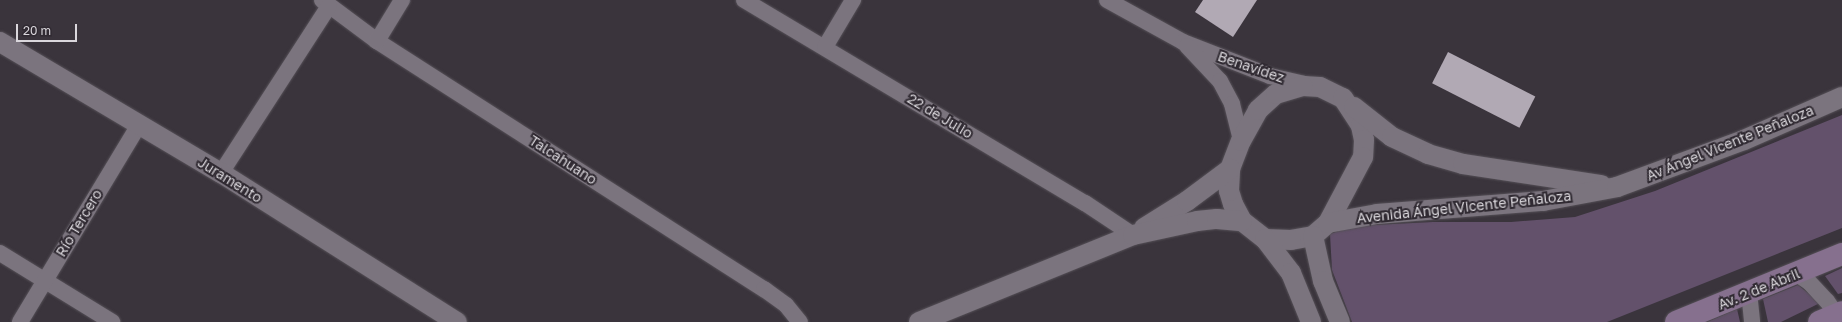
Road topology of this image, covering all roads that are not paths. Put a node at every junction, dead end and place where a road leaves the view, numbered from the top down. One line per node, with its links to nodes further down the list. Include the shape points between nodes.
1 (402, 0): 6 (street)
2 (744, 0): 9 (street, 22 de Julio)
3 (853, 0): 9 (street)
4 (1107, 0): 8 (street, Benavídez)
5 (326, 3): 6 (street, Talcahuano); 16 (street)
6 (377, 41): 31 (street, Talcahuano, via 764,289 786,306)
7 (0, 42): 13 (street, Juramento)
8 (1183, 42): 10 (street, Benavídez, via 1270,76); 14 (street, Benavídez, via 1220,81 1232,104)
9 (825, 46): 20 (street, 22 de Julio)
10 (1320, 87): 12 (street, Avenida Ángel Vicente Peñaloza); 14 (street, Avenida Ángel Vicente Peñaloza, via 1304,86 1276,94 1258,110)
11 (1842, 97): 17 (street, Av Ángel Vicente Peñaloza, via 1744,140)
12 (1342, 98): 17 (street, Avenida Ángel Vicente Peñaloza, via 1392,137 1428,154 1462,164); 19 (street, Avenida Ángel Vicente Peñaloza, via 1361,126 1364,140 1363,157)
13 (139, 125): 16 (street, Juramento); 25 (street, Río Tercero)
14 (1241, 141): 15 (street, Avenida Ángel Vicente Peñaloza)
15 (1230, 169): 18 (street, Avenida Ángel Vicente Peñaloza, via 1229,192); 20 (street, via 1187,201)
16 (221, 173): 30 (street, Juramento)
17 (1617, 187): 19 (street, Avenida Ángel Vicente Peñaloza, via 1543,201 1376,214)
18 (1242, 221): 20 (street, via 1197,221); 21 (street, Avenida Ángel Vicente Peñaloza)
19 (1320, 229): 21 (street, Avenida Ángel Vicente Peñaloza, via 1291,240); 34 (street, via 1323,281)
20 (1133, 235): 32 (street)
21 (1265, 239): 33 (street, via 1291,273)
22 (0, 253): 25 (street)
23 (1842, 254): 24 (main road, Av. 2 de Abril)
24 (1797, 274): 26 (main road, Av. 2 de Abril); 27 (street, via 1813,287)
25 (45, 280): 28 (street, Río Tercero); 29 (street)
26 (1749, 292): 35 (main road, Av. 2 de Abril); 36 (street)
27 (1835, 317)
28 (20, 322)
29 (112, 322)
30 (457, 322)
31 (800, 322)
32 (919, 322)
33 (1311, 322)
34 (1340, 322)
35 (1676, 322)
36 (1752, 322)

